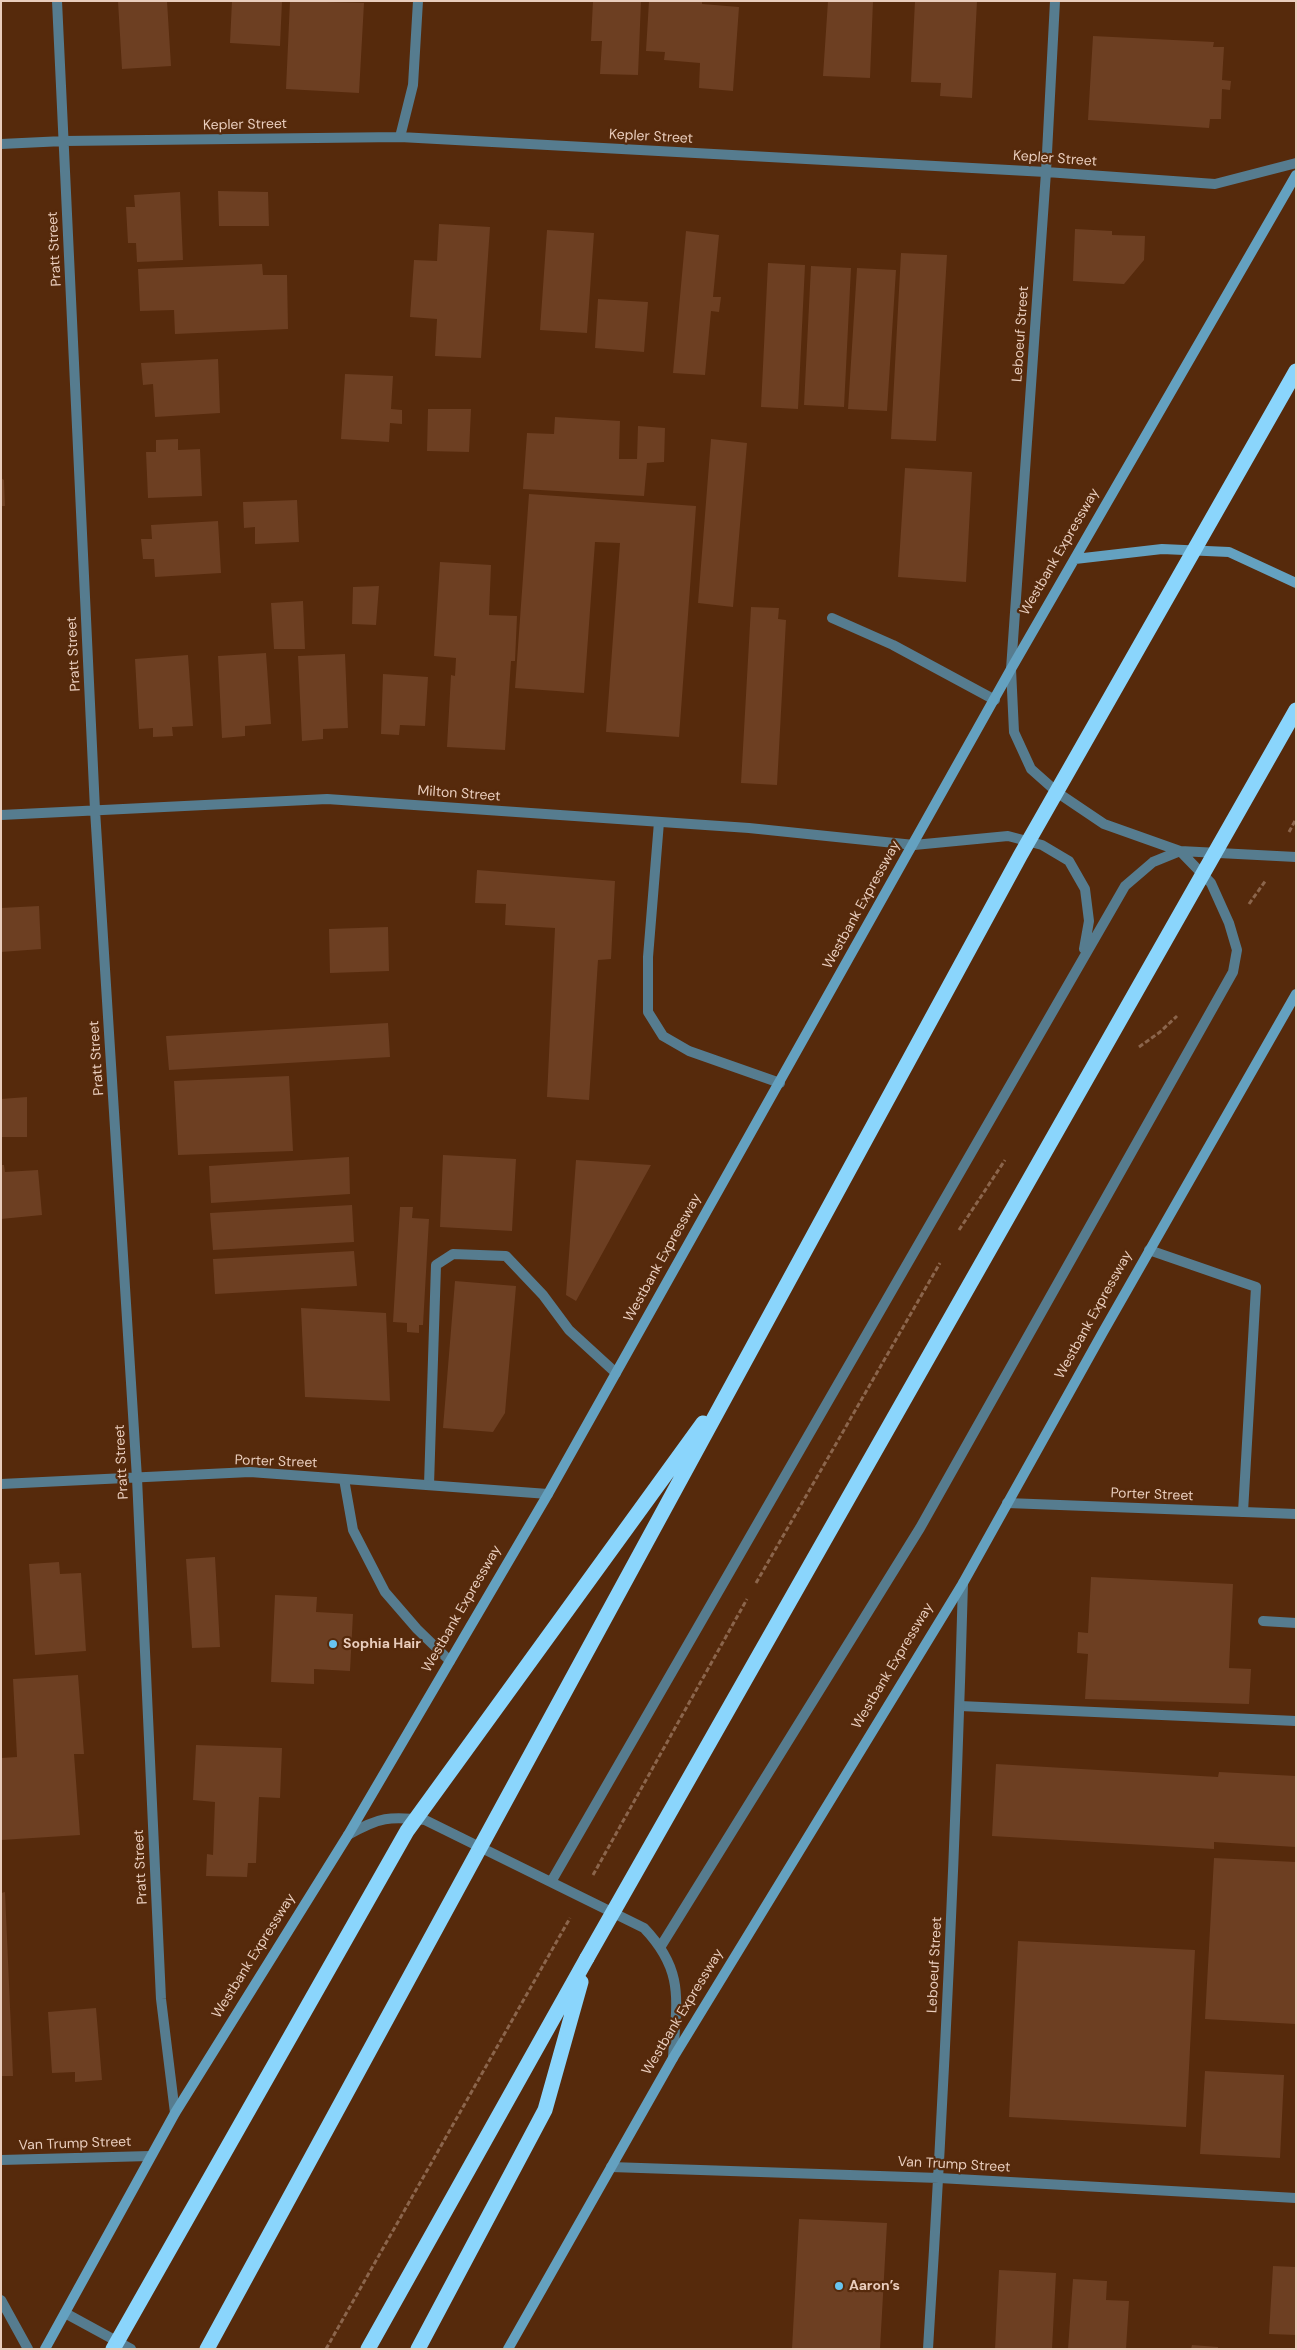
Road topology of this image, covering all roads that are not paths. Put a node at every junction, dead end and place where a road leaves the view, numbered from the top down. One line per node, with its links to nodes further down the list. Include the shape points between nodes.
1 (57, 1): 5 (street, Pratt Street)
2 (418, 1): 4 (street, via 413,85)
3 (1055, 1): 8 (street, Leboeuf Street)
4 (400, 137): 5 (street, Kepler Street); 8 (street, Kepler Street)
5 (64, 141): 6 (street, Kepler Street); 17 (street, Pratt Street)
6 (1, 144)
7 (1296, 163): 8 (street, Kepler Street, via 1215,184)
8 (1046, 172): 14 (street, Leboeuf Street)
9 (1296, 175): 11 (main road, Westbank Expressway)
10 (1296, 371): 27 (highway, bridge, via 1020,856)
11 (1075, 559): 12 (main road, via 1162,549 1229,552); 14 (main road, Westbank Expressway)
12 (1296, 583)
13 (832, 618): 15 (street, via 893,645)
14 (1012, 669): 15 (main road, Westbank Expressway); 21 (street, Leboeuf Street, via 1014,732 1031,769 1104,824)
15 (994, 700): 20 (main road, Westbank Expressway)
16 (1296, 710): 46 (highway, bridge)
17 (95, 810): 18 (street, Milton Street); 19 (street, Milton Street, via 327,799); 29 (street, Pratt Street)
18 (1, 815)
19 (659, 822): 20 (street, Milton Street); 25 (street, via 648,956 648,1012 662,1036 689,1050)
20 (914, 845): 23 (street, Milton Street, via 1008,836 1042,845 1069,861 1085,889 1089,921); 25 (main road, Westbank Expressway)
21 (1180, 851): 22 (street); 23 (street, via 1153,862 1125,886); 45 (street, via 1211,883 1229,924 1237,950 1233,972 920,1528)
22 (1296, 857)
23 (1082, 958): 44 (street)
24 (1296, 994): 26 (main road, Westbank Expressway)
25 (780, 1083): 28 (main road, Westbank Expressway)
26 (1149, 1250): 34 (main road, Westbank Expressway); 35 (street, via 1256,1287)
27 (740, 1371): 58 (highway, bridge, via 407,1832); 60 (highway, bridge)
28 (616, 1373): 32 (street, via 569,1330 543,1295 506,1256 452,1254 436,1265); 33 (main road, Westbank Expressway)
29 (138, 1478): 30 (street, Porter Street, via 250,1472); 31 (street, Porter Street); 48 (street, Pratt Street, via 161,1999)
30 (344, 1479): 32 (street, Porter Street); 40 (street, via 353,1530 385,1592)
31 (1, 1484)
32 (429, 1485): 33 (street, Porter Street)
33 (548, 1494): 40 (main road, Westbank Expressway)
34 (1008, 1503): 35 (street, Porter Street); 37 (main road, Westbank Expressway)
35 (1243, 1512): 36 (street, Porter Street)
36 (1296, 1514)
37 (964, 1583): 41 (street, Leboeuf Street); 47 (main road, Westbank Expressway)
38 (1263, 1621): 39 (street)
39 (1296, 1622)
40 (450, 1661): 43 (main road, Westbank Expressway)
41 (960, 1706): 42 (street); 52 (street, Leboeuf Street)
42 (1296, 1721)
43 (348, 1835): 44 (street, via 370,1822 394,1816 425,1820); 48 (main road, Westbank Expressway)
44 (551, 1882): 45 (street, via 644,1928)
45 (661, 1946): 47 (street, via 672,1967 677,1994)
46 (588, 1958): 61 (highway); 62 (highway, via 545,2110)
47 (673, 2058): 51 (main road, Westbank Expressway)
48 (175, 2113): 49 (main road, Westbank Expressway)
49 (150, 2156): 50 (street, Van Trump Street); 55 (main road, Westbank Expressway)
50 (1, 2160)
51 (611, 2166): 52 (street, Van Trump Street); 63 (main road, Westbank Expressway)
52 (939, 2178): 53 (street, Van Trump Street); 64 (street, Leboeuf Street)
53 (1296, 2198)
54 (1, 2300): 56 (street)
55 (65, 2313): 57 (main road, Westbank Expressway); 59 (street)
56 (28, 2349)
57 (45, 2349)
58 (113, 2349)
59 (131, 2349)
60 (207, 2349)
61 (368, 2349)
62 (418, 2349)
63 (508, 2349)
64 (928, 2349)

